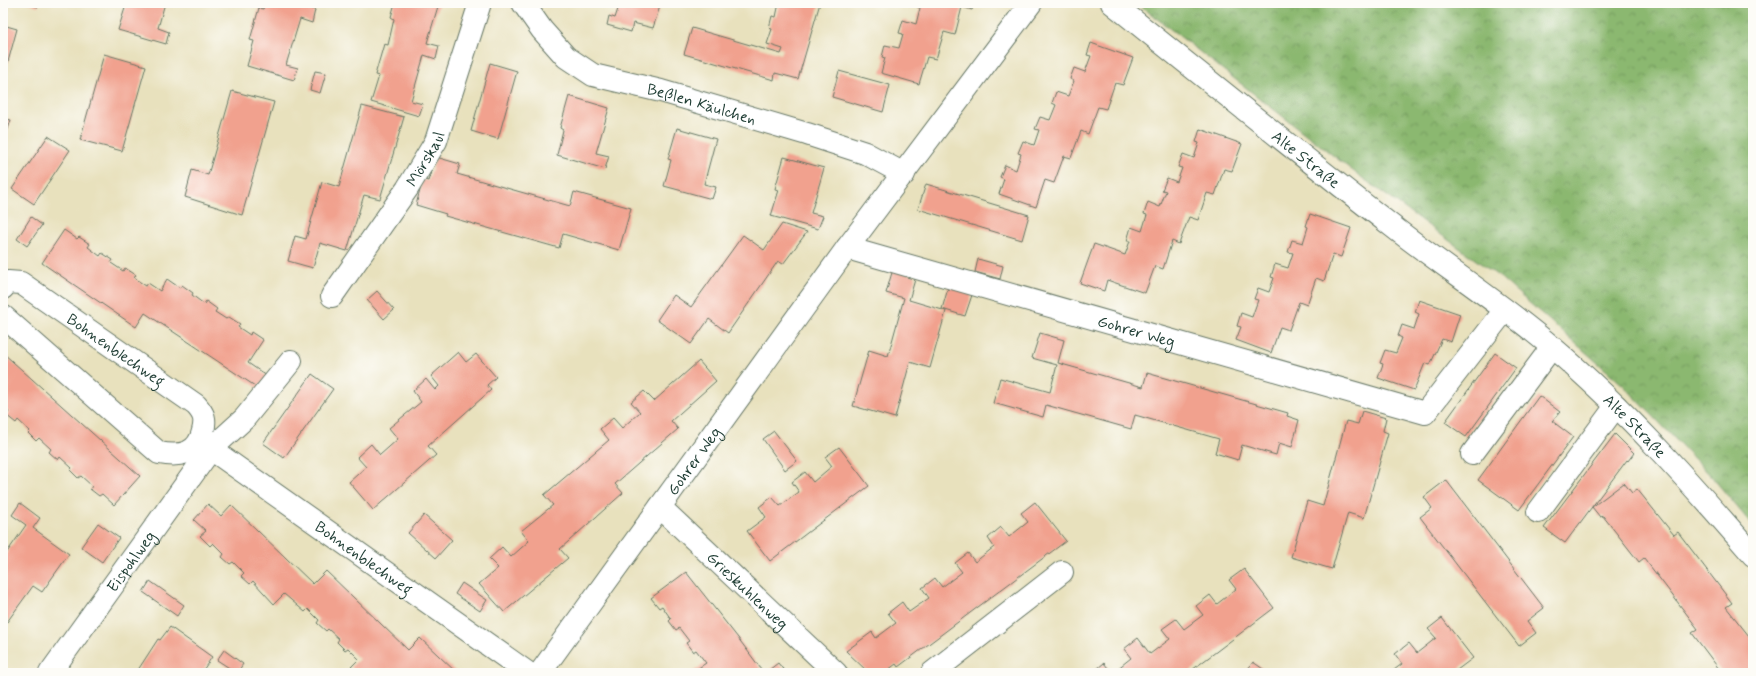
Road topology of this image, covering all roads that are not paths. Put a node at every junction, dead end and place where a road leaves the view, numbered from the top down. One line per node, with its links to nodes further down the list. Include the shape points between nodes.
1 (480, 3): 8 (street, Mörskaul, via 436,141 407,188)
2 (523, 3): 5 (street, Beßlen Käulchen, via 566,57 593,74 807,134 865,153)
3 (1032, 3): 5 (street, Gohrer Weg)
4 (1112, 3): 9 (street, Alte Straße, via 1393,227)
5 (904, 174): 6 (street, Gohrer Weg)
6 (848, 248): 9 (street, Gohrer Weg, via 1425,413); 16 (street, Gohrer Weg)
7 (3, 288): 14 (street, Bohnenblechweg, via 8,282 21,283 196,405 204,413)
8 (332, 296)
9 (1505, 310): 11 (street, Alte Straße)
10 (3, 316): 14 (street, via 159,453 174,456)
11 (1552, 347): 13 (street, Alte Straße); 15 (street)
12 (291, 361): 14 (street, via 244,419)
13 (1616, 406): 17 (street); 18 (street, Alte Straße, via 1692,484)
14 (206, 446): 20 (street, Eispohlweg); 21 (street, Bohnenblechweg)
15 (1472, 454)
16 (660, 507): 22 (street, Gohrer Weg); 23 (street, Grieskuhlenweg)
17 (1538, 512)
18 (1753, 555)
19 (1062, 572): 24 (street)
20 (50, 673)
21 (528, 673)
22 (540, 673)
23 (836, 673)
24 (932, 673)

